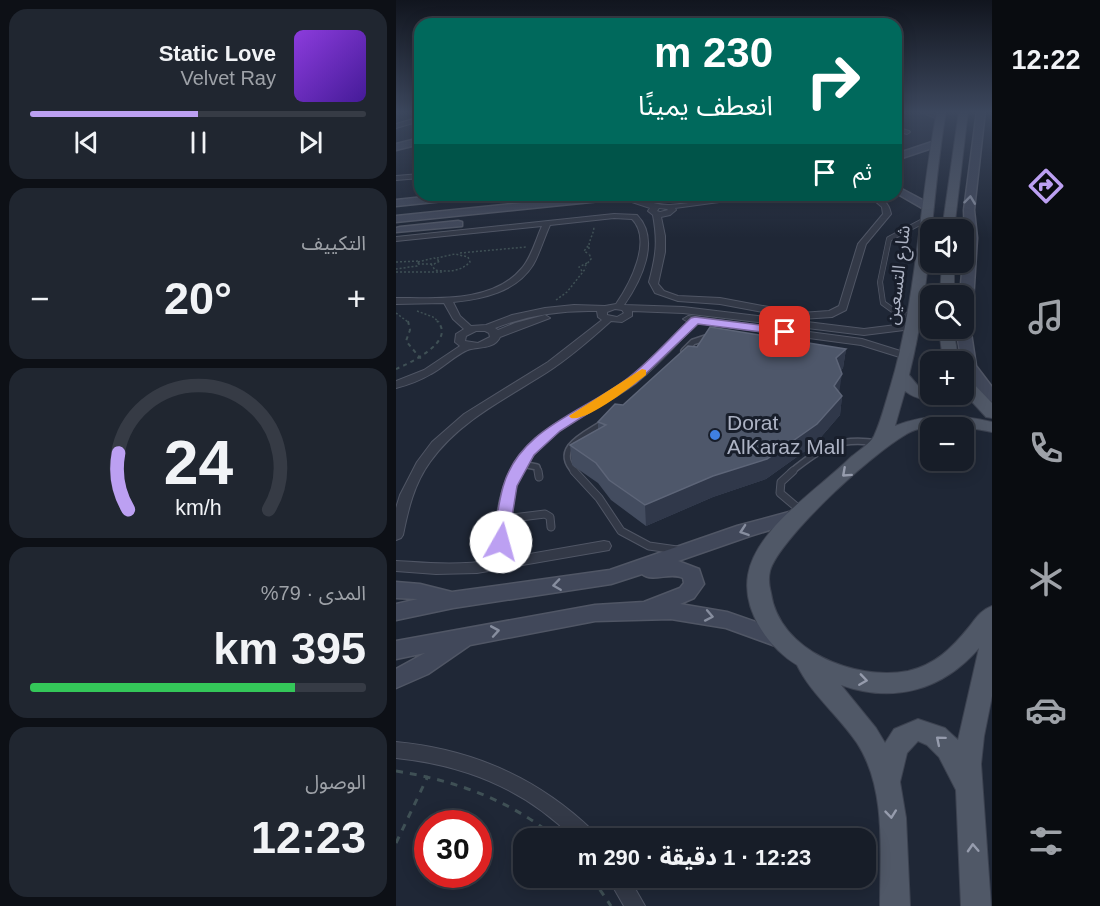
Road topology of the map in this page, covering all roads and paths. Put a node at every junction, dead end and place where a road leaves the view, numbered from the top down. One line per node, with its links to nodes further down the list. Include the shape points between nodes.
1 (934, 153): 17 (main road, شارع التسعين)
2 (958, 153): 19 (main road)
3 (976, 153): 40 (street, one-way to 3, via 969,210)
4 (414, 176): 5 (street)
5 (396, 178)
6 (902, 194): 17 (street)
7 (415, 201): 14 (street)
8 (487, 201): 15 (street)
9 (570, 201): 18 (street)
10 (582, 201): 22 (street, via 522,217)
11 (633, 201): 16 (street)
12 (712, 201): 16 (street, via 669,207 671,212)
13 (881, 201): 44 (street, via 886,214 862,244 845,304 839,312 804,315)
14 (396, 203)
15 (396, 210)
16 (656, 211): 41 (street, via 661,244 654,287 671,297)
17 (926, 213): 52 (main road, شارع التسعين); 52 (lane, via 889,239 879,292 887,306)
18 (396, 219)
19 (949, 219)
20 (547, 223): 23 (street); 24 (street); 47 (street, via 621,215 642,222 642,263)
21 (594, 224): 25 (path)
22 (396, 230)
23 (396, 239)
24 (536, 247): 26 (path); 43 (street, via 525,270 511,281 482,294)
25 (588, 248): 27 (path, via 584,251)
26 (474, 251): 28 (path); 29 (path)
27 (590, 253): 32 (path)
28 (454, 254): 29 (path); 30 (path)
29 (468, 257): 37 (path, via 469,264)
30 (436, 258): 33 (path); 34 (path, via 440,261)
31 (396, 262): 33 (path)
32 (590, 262): 38 (path); 38 (path, via 579,267)
33 (418, 263): 34 (path); 36 (path)
34 (431, 264): 35 (path)
35 (435, 270): 37 (path); 39 (path)
36 (396, 271): 39 (path)
37 (449, 271): 39 (path)
38 (582, 271): 45 (path, via 570,290)
39 (430, 273)
40 (967, 285)
41 (710, 300): 44 (street); 51 (street)
42 (396, 301): 43 (street)
43 (448, 301): 54 (street)
44 (729, 302): 50 (street)
45 (548, 303)
46 (414, 310): 60 (path, via 430,315 442,329 440,341)
47 (624, 310): 49 (street); 51 (street)
48 (396, 313): 60 (path, via 408,320 406,341)
49 (605, 315): 53 (street, via 578,307 537,311); 55 (street, via 542,318); 81 (street, via 558,360 486,403 450,430 412,480)
50 (723, 315): 51 (street); 52 (street, via 864,332)
51 (700, 316): 59 (street, via 862,342); 75 (street, via 632,381 555,428)
52 (913, 321): 59 (main road, شارع التسعين)
53 (487, 328): 54 (street); 55 (street)
54 (469, 329): 58 (street, via 458,340)
55 (495, 335): 58 (street, via 484,345)
56 (720, 336): 61 (lane, via 693,342)
57 (965, 339): 69 (street, via 973,373)
58 (467, 346): 63 (street)
59 (906, 356): 64 (main road, شارع التسعين)
60 (421, 358): 62 (path)
61 (678, 359)
62 (396, 369)
63 (428, 372): 65 (street); 66 (street)
64 (902, 376): 67 (main road, via 914,392); 73 (main road, شارع التسعين)
65 (396, 377)
66 (396, 385)
67 (920, 394)
68 (974, 394): 70 (main road)
69 (992, 396)
70 (992, 413)
71 (612, 417): 76 (lane, via 571,444)
72 (992, 427): 73 (main road, via 936,421 912,425)
73 (880, 442): 78 (main road, one-way to 78); 78 (lane, via 848,439 830,444 785,477 780,493)
74 (580, 448): 76 (lane)
75 (520, 464): 77 (lane, via 537,466); 79 (street, via 510,486)
76 (568, 465): 83 (lane, via 626,534 649,546)
77 (539, 477)
78 (801, 513): 83 (street, one-way to 83); 93 (main road, via 773,544 758,579 759,599)
79 (504, 519): 80 (lane, via 545,514 550,517); 84 (street)
80 (551, 527)
81 (396, 535)
82 (604, 546): 84 (street)
83 (689, 550): 86 (street)
84 (498, 565): 85 (street, via 457,569)
85 (396, 566)
86 (611, 577): 88 (street, one-way to 88); 89 (street, via 674,568 692,574 694,584 687,593)
87 (396, 590): 88 (street)
88 (453, 600): 90 (street)
89 (643, 610): 92 (street, one-way to 89); 93 (street, one-way to 93, via 718,618)
90 (396, 612)
91 (992, 615): 96 (main road, one-way to 91, via 852,679 906,681 951,664)
92 (469, 635): 95 (street); 97 (street)
93 (781, 639): 96 (main road)
94 (992, 641): 102 (main road, via 971,736)
95 (396, 650)
96 (802, 657): 101 (main road, via 868,738)
97 (396, 679)
98 (396, 750): 104 (street, via 456,760 500,776 540,799)
99 (396, 771): 100 (path)
100 (428, 777): 103 (path, via 459,783 489,795); 105 (path)
101 (886, 783): 102 (main road, one-way to 101, via 946,744 938,736 918,730 909,732 896,745); 110 (main road, one-way to 110, via 892,815)
102 (969, 789): 111 (main road, one-way to 102)
103 (543, 828)
104 (574, 828)
105 (396, 843)
106 (599, 888): 108 (path)
107 (624, 888): 109 (street)
108 (611, 906)
109 (635, 906)
110 (895, 906)
111 (976, 906)

